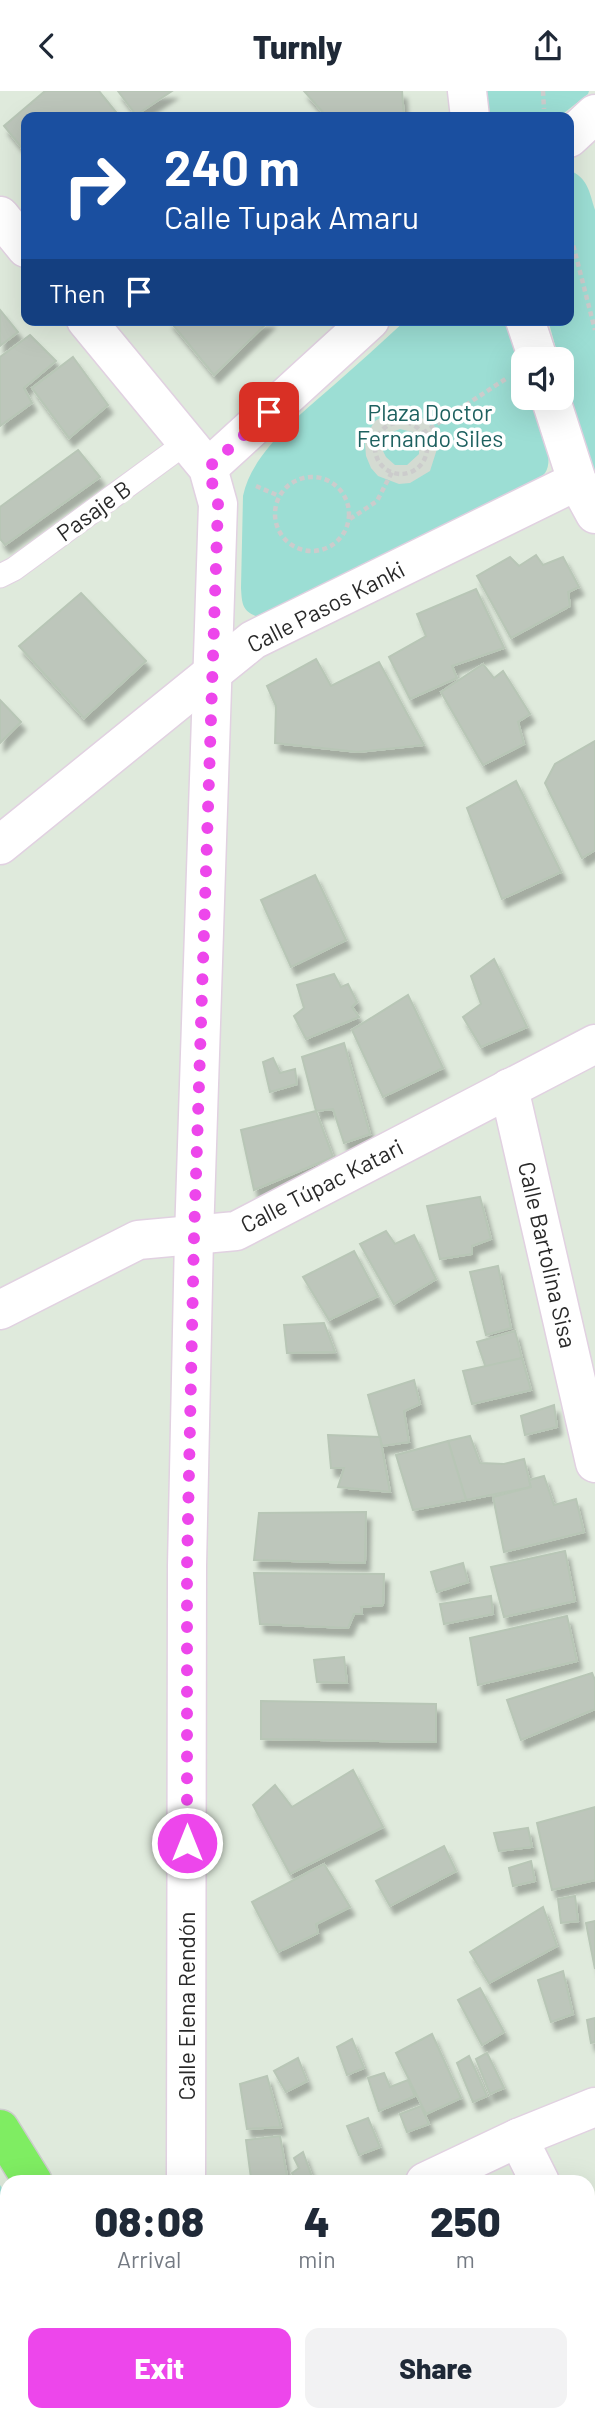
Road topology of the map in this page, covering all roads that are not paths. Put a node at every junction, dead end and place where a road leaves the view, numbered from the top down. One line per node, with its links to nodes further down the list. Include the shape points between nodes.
1 (467, 91): 2 (street)
2 (469, 112)
3 (595, 114): 4 (street)
4 (574, 133)
5 (0, 216): 6 (street)
6 (21, 242)
7 (91, 326): 12 (street, Calle Elena Rendón)
8 (362, 326): 12 (street)
9 (525, 326): 10 (street)
10 (527, 347)
11 (554, 410): 13 (street)
12 (197, 455): 15 (lane, Pasaje B); 16 (street, Calle Elena Rendón, via 218,504)
13 (577, 481): 14 (street); 16 (street, Calle Pasos Kanki, via 253,640)
14 (595, 514)
15 (0, 576)
16 (214, 673): 17 (street, Calle Pasos Kanki); 20 (street, Calle Elena Rendón)
17 (0, 845)
18 (595, 1044): 19 (street, Calle Túpac Katari)
19 (509, 1088): 20 (street, Calle Túpac Katari, via 236,1231); 22 (street, Calle Bartolina Sisa)
20 (194, 1237): 21 (street, Calle Túpac Katari, via 138,1240); 27 (street, Calle Elena Rendón, via 187,1566)
21 (0, 1310)
22 (595, 1463)
23 (595, 2107): 25 (street)
24 (0, 2129): 26 (highway)
25 (517, 2138): 28 (street); 29 (street)
26 (29, 2175)
27 (186, 2175)
28 (440, 2175)
29 (536, 2175)

